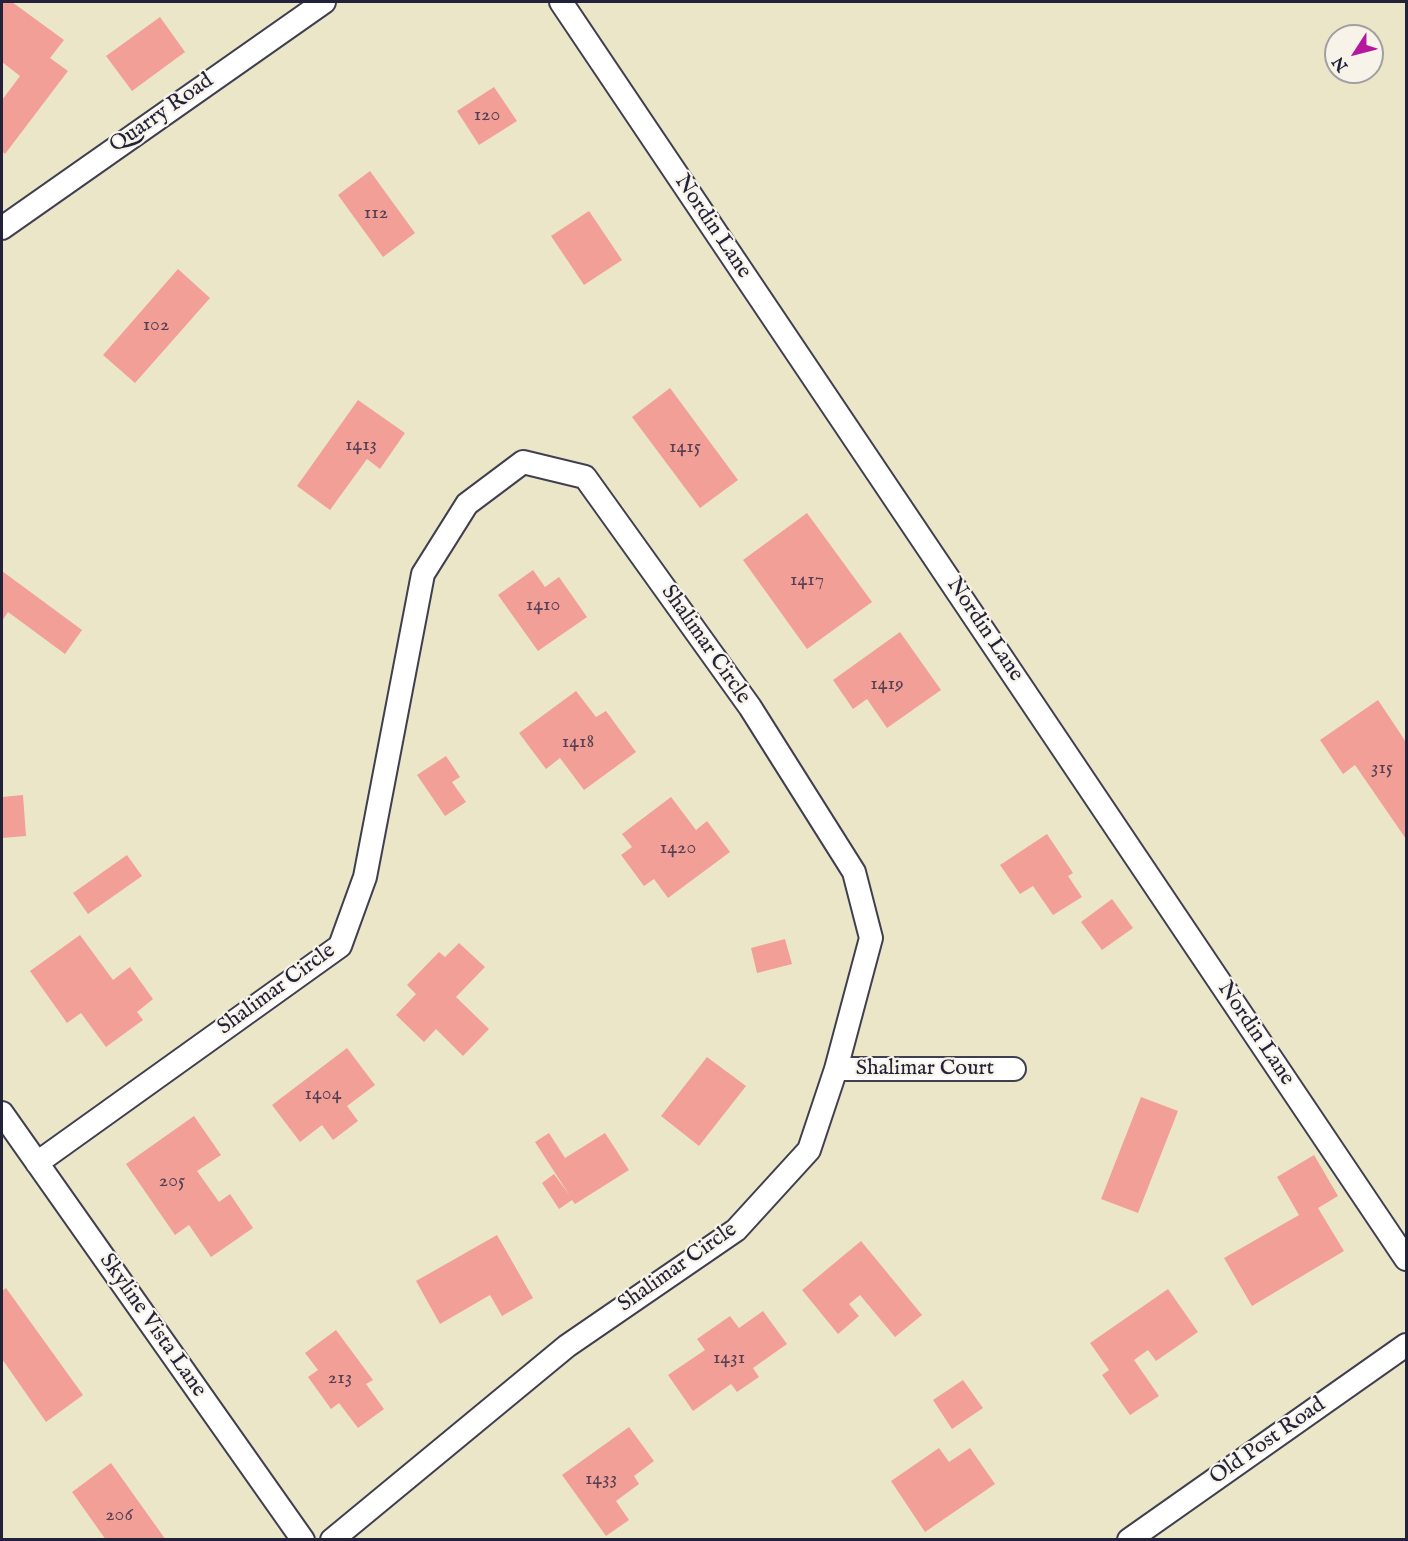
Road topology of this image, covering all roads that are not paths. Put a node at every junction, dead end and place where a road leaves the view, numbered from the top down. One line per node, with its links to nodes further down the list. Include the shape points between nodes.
1 (324, 2): 3 (street, Quarry Road)
2 (561, 2): 8 (street, Nordin Lane)
3 (2, 228)
4 (836, 1069): 5 (street, Shalimar Court); 7 (street, Shalimar Circle, via 871,938 854,872 750,707 585,477 523,462 467,504 423,574 365,877 340,946); 11 (street, Shalimar Circle, via 809,1150 736,1230 567,1346)
5 (1014, 1069)
6 (2, 1113): 7 (street, Skyline Vista Lane)
7 (37, 1163): 10 (street, Skyline Vista Lane)
8 (1407, 1259)
9 (1407, 1345): 12 (street, Old Post Road)
10 (303, 1539)
11 (332, 1539)
12 (1129, 1539)

